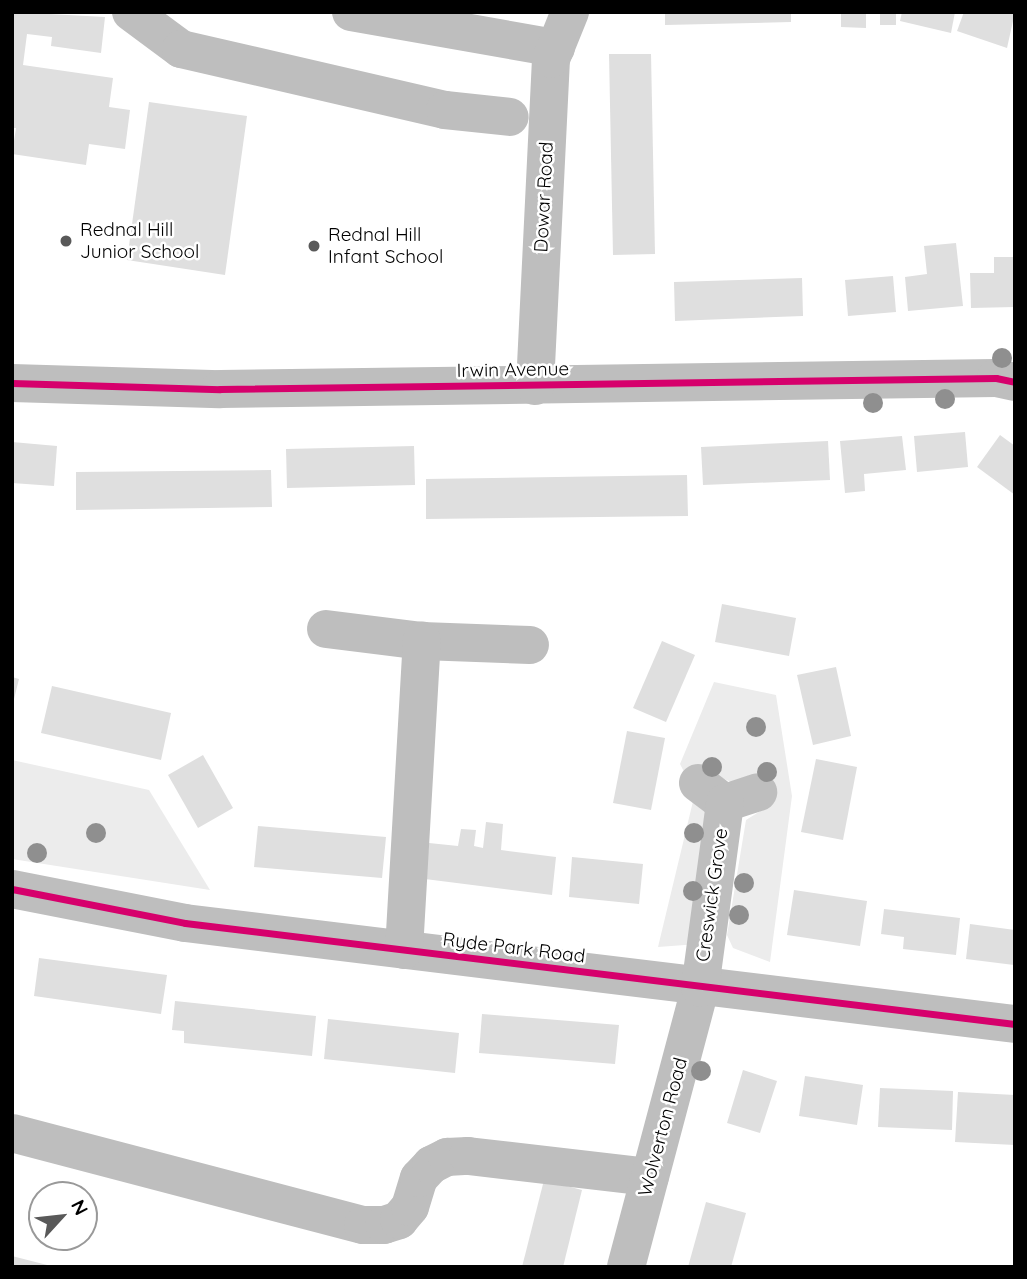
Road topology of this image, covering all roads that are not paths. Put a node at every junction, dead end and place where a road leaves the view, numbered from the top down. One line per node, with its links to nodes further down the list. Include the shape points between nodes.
1 (351, 12): 4 (street)
2 (570, 12): 4 (street, Dowar Road)
3 (150, 18): 5 (street, via 181,49 444,110)
4 (556, 48): 8 (street, Dowar Road, via 551,59)
5 (510, 117)
6 (1015, 382): 8 (street, Irwin Avenue, via 996,378)
7 (12, 383): 8 (street, Irwin Avenue, via 220,389)
8 (535, 386)
9 (326, 629): 10 (street)
10 (422, 641): 11 (street); 14 (street)
11 (530, 645)
12 (727, 792): 15 (street, Creswick Grove)
13 (12, 889): 14 (street, Ryde Park Road, via 185,923)
14 (404, 950): 15 (street, Ryde Park Road)
15 (700, 988): 16 (street, Ryde Park Road); 18 (street, Wolverton Road)
16 (1015, 1024)
17 (12, 1133): 18 (street, via 363,1225 384,1226 399,1220 410,1207 419,1178 447,1157)
18 (650, 1177): 19 (street, Wolverton Road)
19 (625, 1267)

